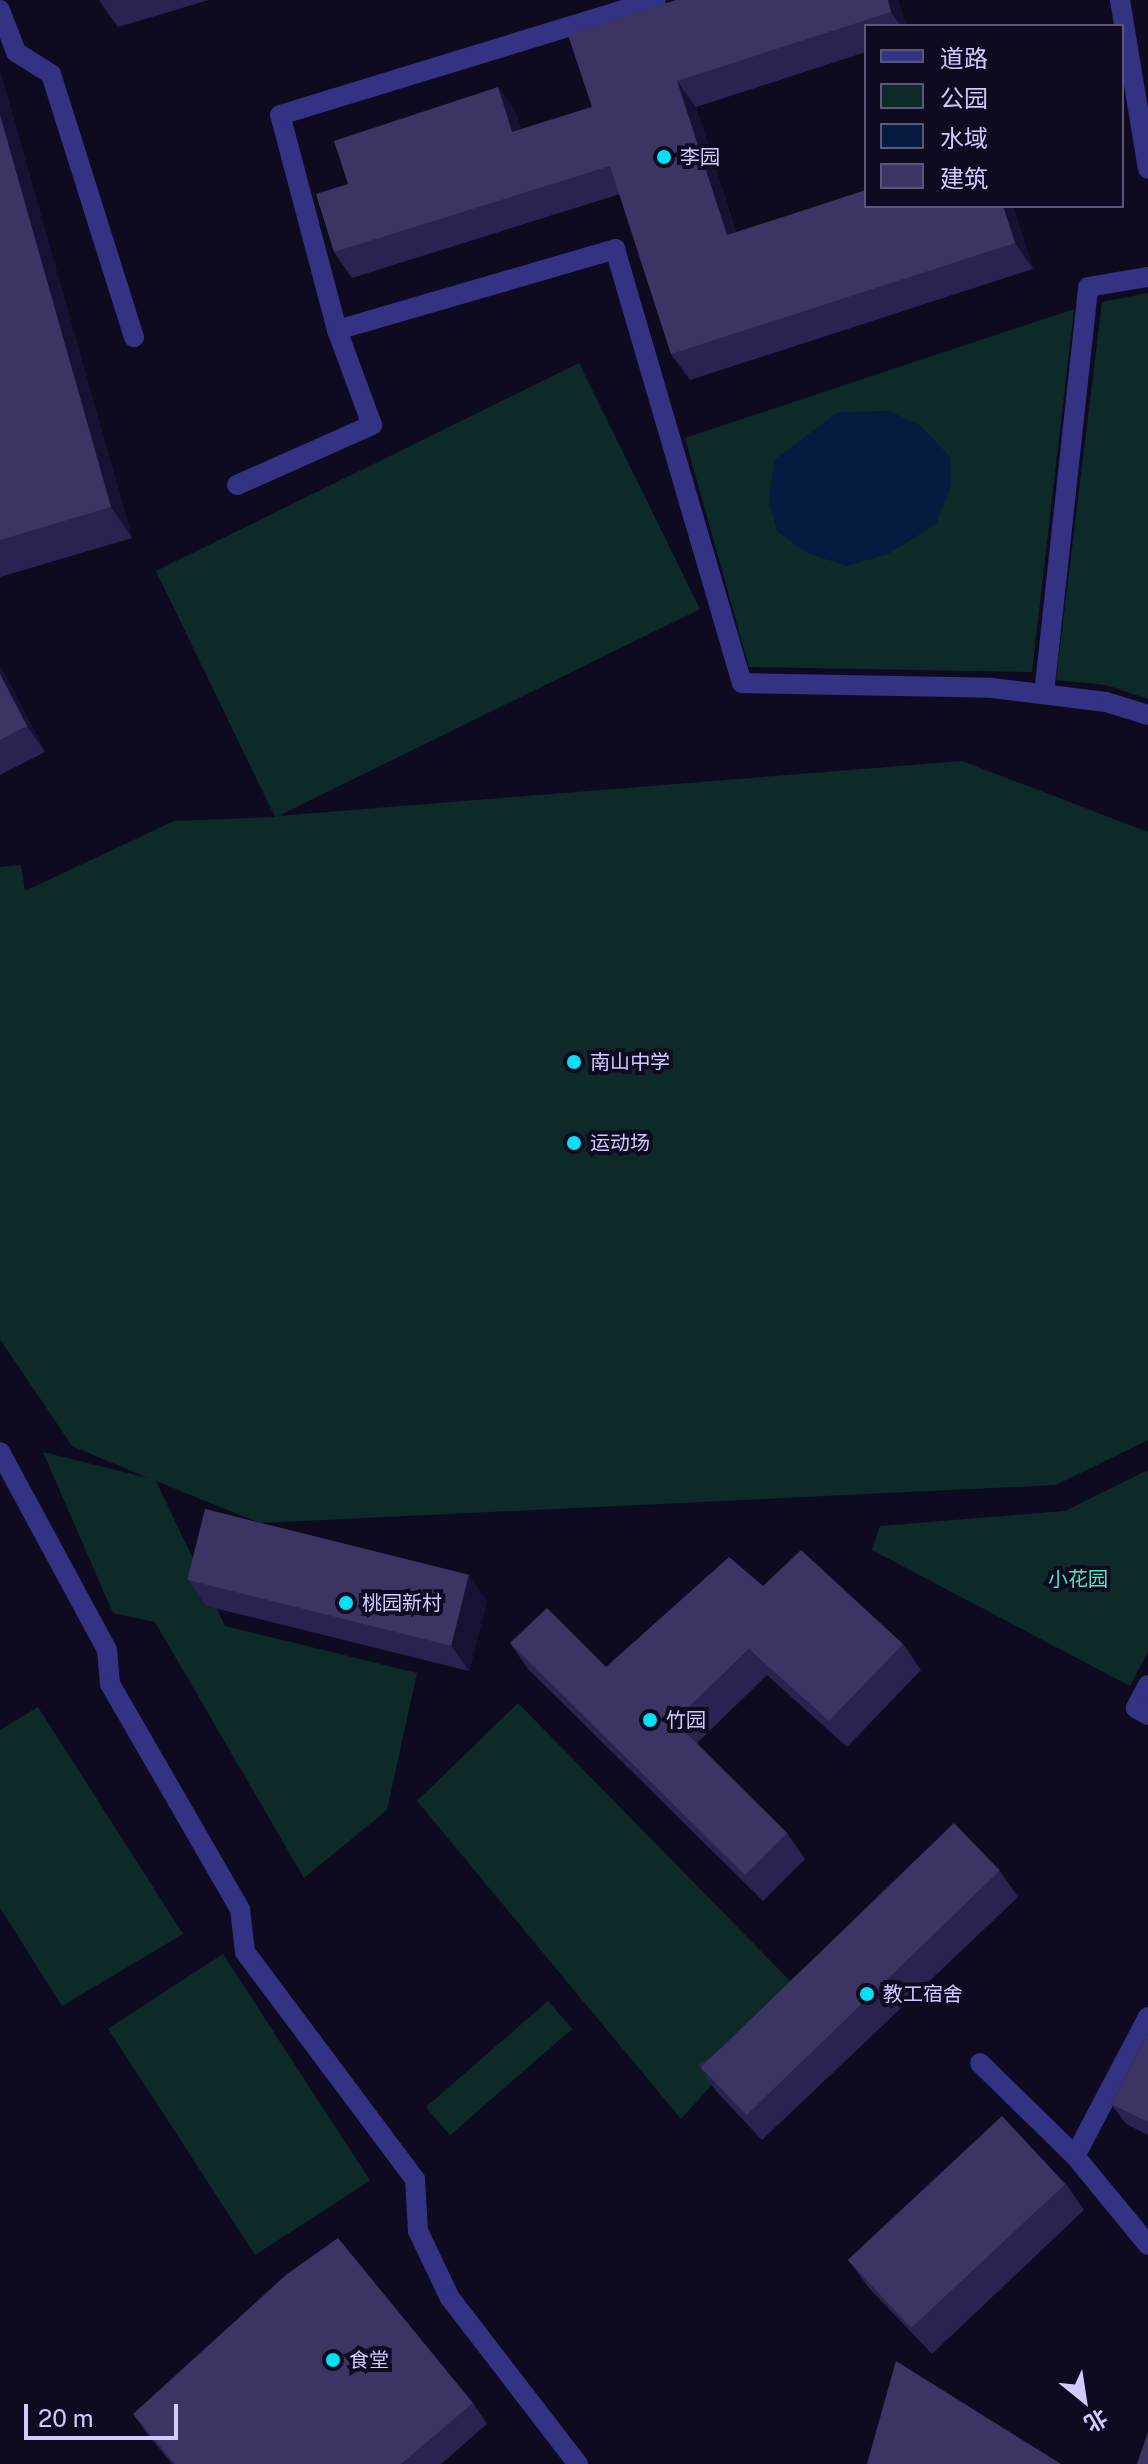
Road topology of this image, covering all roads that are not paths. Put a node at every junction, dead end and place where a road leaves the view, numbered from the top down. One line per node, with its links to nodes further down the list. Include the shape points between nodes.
1 (656, 0): 8 (street, via 280,115)
2 (1120, 0): 5 (street)
3 (0, 10): 9 (street, via 16,52 51,74)
4 (1124, 24): 6 (street)
5 (1124, 24)
6 (1148, 169)
7 (1148, 277): 11 (street, via 1088,287)
8 (337, 330): 10 (street, via 372,425); 11 (street, via 615,249 742,683 901,683)
9 (134, 337)
10 (237, 485)
11 (1044, 694): 12 (street, via 1106,702)
12 (1148, 715)
13 (0, 1452): 20 (street, via 107,1650 110,1684 240,1909 245,1952 415,2179 418,2231 450,2298)
14 (1148, 1685): 15 (street, via 1136,1708)
15 (1148, 1715)
16 (1148, 2017): 18 (street)
17 (980, 2063): 18 (street)
18 (1075, 2156): 19 (street)
19 (1148, 2245)
20 (578, 2464)

